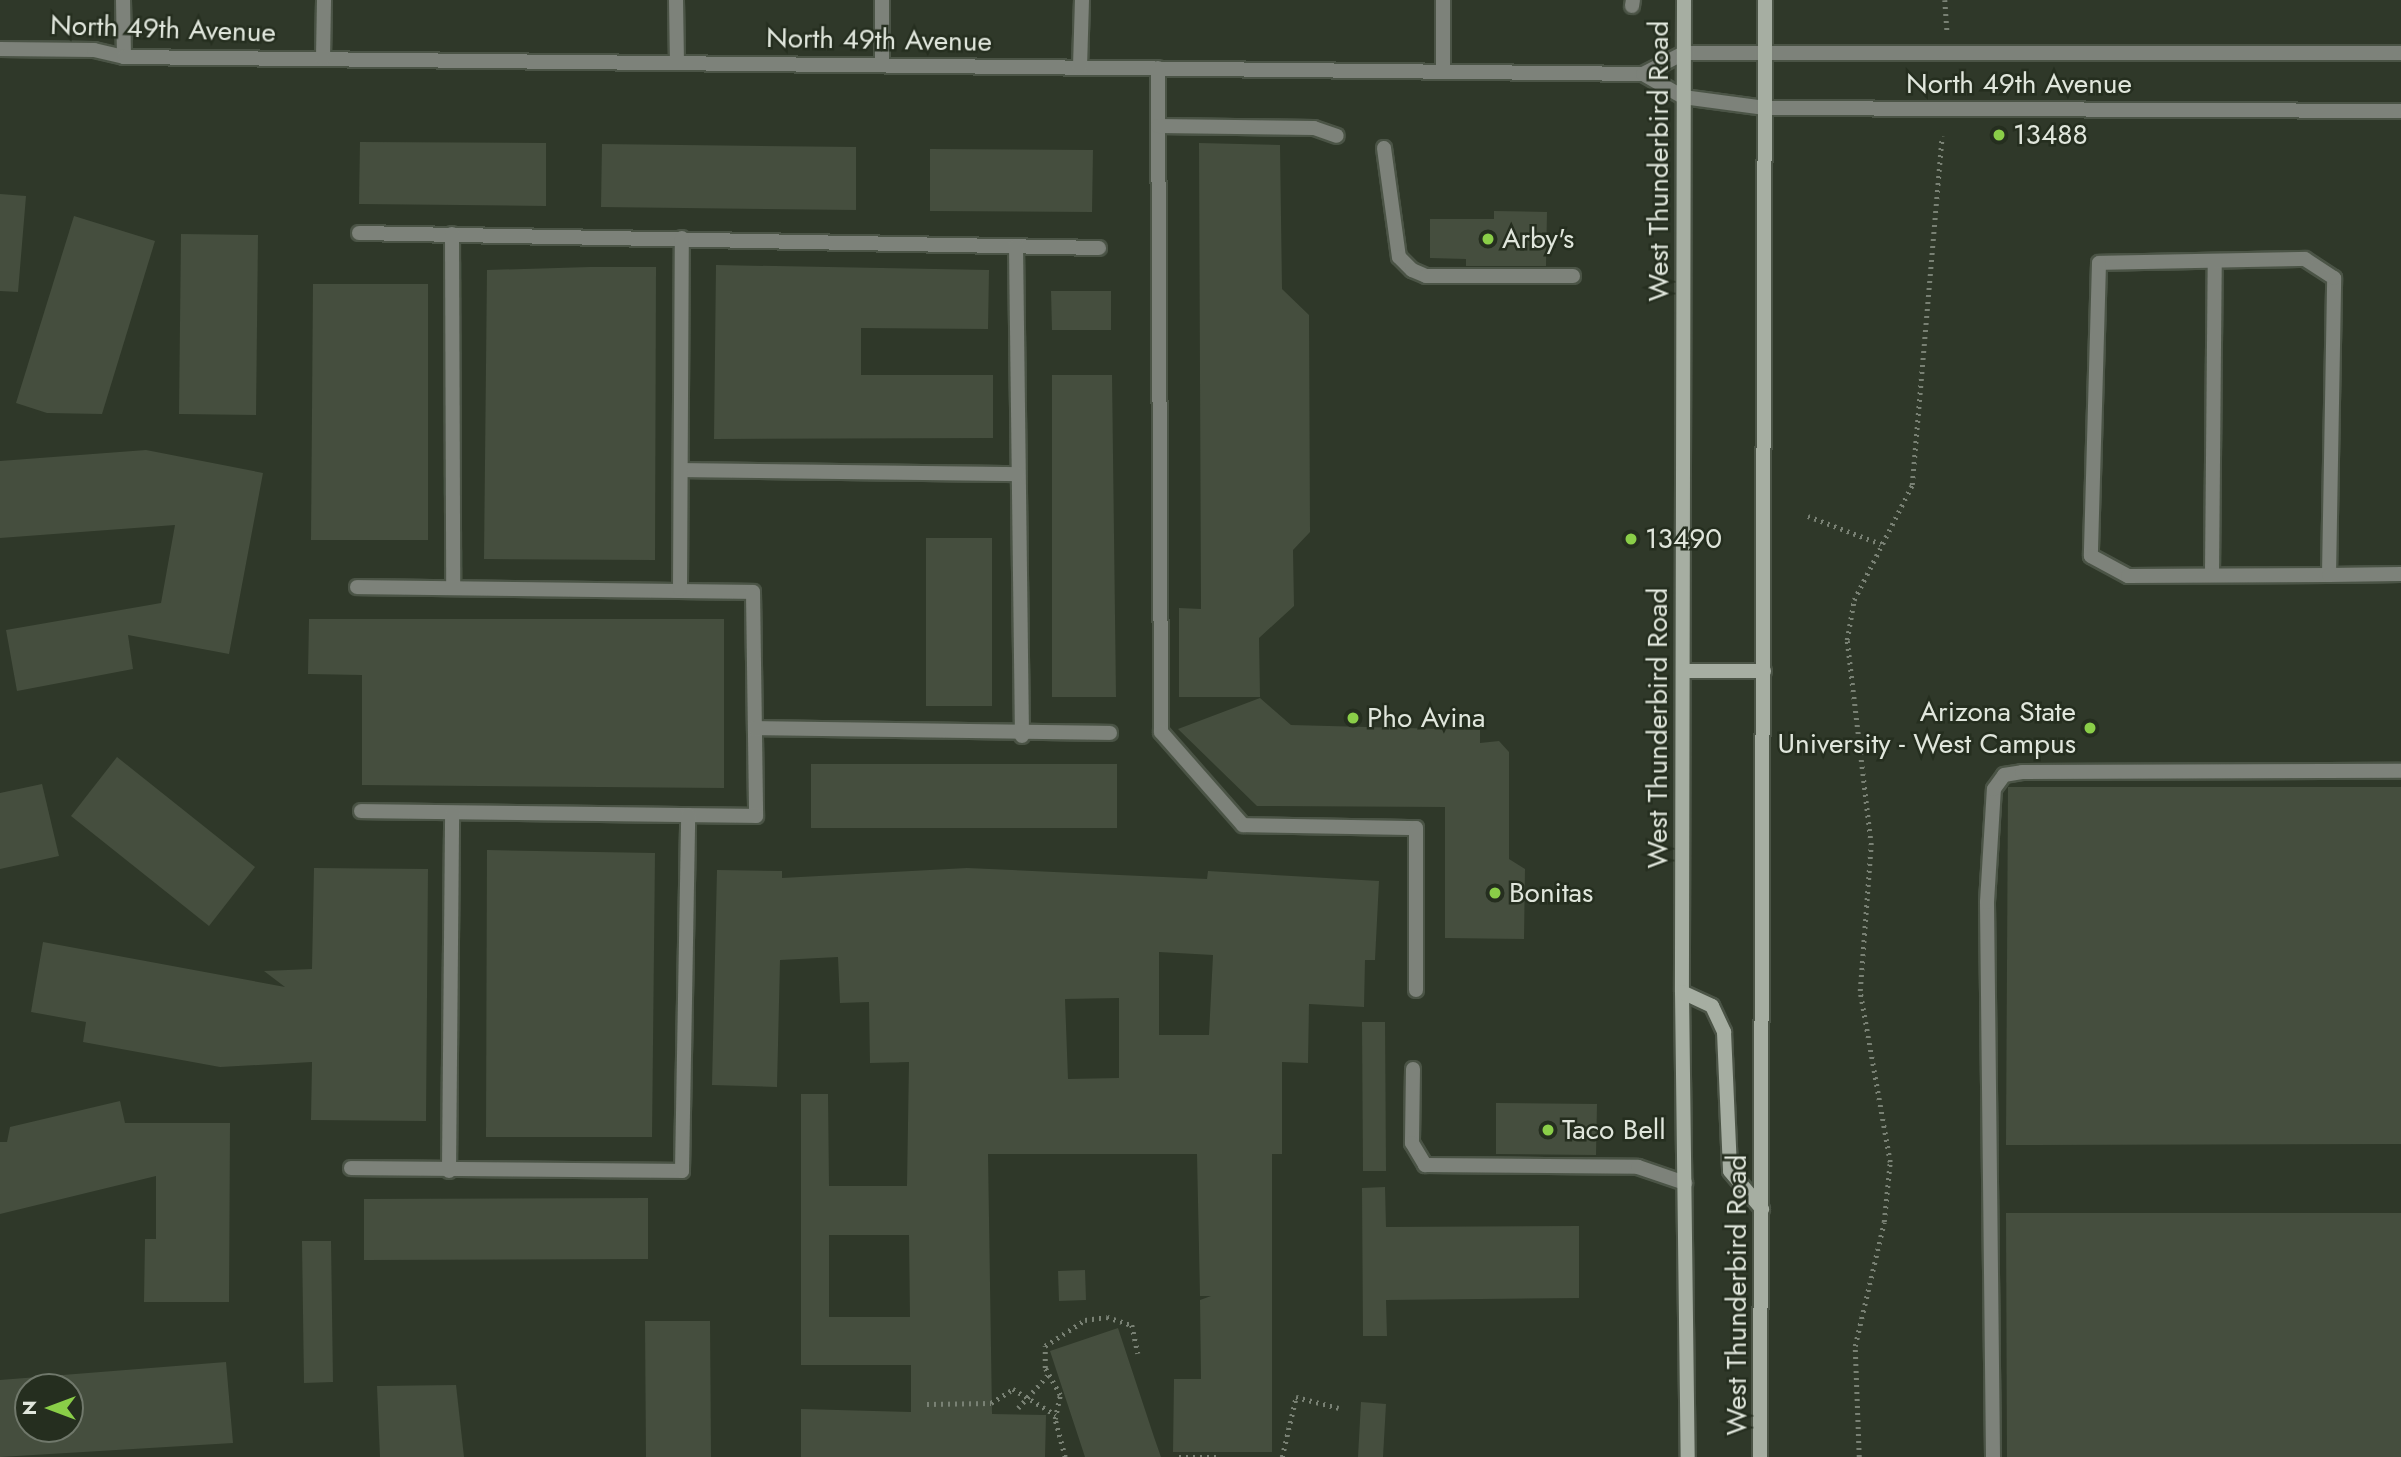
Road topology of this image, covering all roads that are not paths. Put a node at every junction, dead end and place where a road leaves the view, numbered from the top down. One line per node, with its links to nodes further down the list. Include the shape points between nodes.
1 (123, 0): 13 (street)
2 (324, 0): 14 (street)
3 (676, 0): 15 (street)
4 (882, 0): 16 (street)
5 (1082, 0): 17 (street)
6 (1443, 0): 19 (street)
7 (1684, 0): 10 (main road, West Thunderbird Road)
8 (1765, 0): 12 (main road, West Thunderbird Road)
9 (0, 49): 13 (street, North 49th Avenue, via 94,50)
10 (1684, 53): 12 (street, North 49th Avenue); 20 (street, North 49th Avenue); 21 (main road, West Thunderbird Road)
11 (2401, 53): 12 (street, North 49th Avenue)
12 (1765, 54): 22 (main road, West Thunderbird Road)
13 (124, 57): 14 (street, North 49th Avenue)
14 (323, 58): 15 (street, North 49th Avenue)
15 (677, 62): 16 (street, North 49th Avenue)
16 (882, 64): 17 (street, North 49th Avenue)
17 (1080, 67): 18 (street, North 49th Avenue)
18 (1158, 68): 19 (street, North 49th Avenue); 24 (street)
19 (1443, 72): 20 (street, North 49th Avenue)
20 (1643, 74): 21 (street, North 49th Avenue)
21 (1684, 97): 22 (street, North 49th Avenue); 42 (main road, West Thunderbird Road)
22 (1765, 108): 23 (street, North 49th Avenue); 43 (main road, West Thunderbird Road)
23 (2401, 111)
24 (1158, 127): 25 (street, via 1314,128); 51 (street, via 1161,732 1243,825 1416,828)
25 (1337, 136)
26 (1384, 148): 33 (street, via 1399,257 1412,270 1426,276)
27 (359, 233): 28 (street)
28 (452, 234): 29 (street); 40 (street)
29 (682, 238): 30 (street); 34 (street)
30 (1016, 246): 31 (street); 35 (street)
31 (1099, 248)
32 (2215, 261): 37 (street); 37 (street, via 2099,263 2091,556 2128,576); 38 (street, via 2305,259 2334,278)
33 (1573, 276)
34 (684, 471): 35 (street); 41 (street)
35 (1018, 474): 46 (street)
36 (2401, 574): 38 (street)
37 (2212, 575): 38 (street)
38 (2329, 575)
39 (357, 587): 40 (street)
40 (453, 587): 41 (street)
41 (680, 589): 44 (street, via 753,592)
42 (1683, 671): 43 (main road); 52 (main road, West Thunderbird Road)
43 (1764, 671): 57 (main road, West Thunderbird Road)
44 (755, 728): 46 (street); 50 (street, via 756,816)
45 (1110, 733): 46 (street)
46 (1022, 736)
47 (2401, 771): 60 (street, via 2022,772 2004,775 1994,789 1987,902)
48 (361, 811): 49 (street)
49 (452, 813): 50 (street); 55 (street)
50 (688, 815): 55 (street, via 682,1171)
51 (1416, 990)
52 (1682, 992): 56 (main road, West Thunderbird Road); 57 (main road, via 1712,1006 1724,1032 1730,1171)
53 (1413, 1069): 56 (street, via 1412,1143 1425,1165 1638,1167)
54 (351, 1168): 55 (street)
55 (449, 1171)
56 (1685, 1183): 58 (main road, West Thunderbird Road)
57 (1762, 1209): 59 (main road, West Thunderbird Road)
58 (1689, 1457)
59 (1760, 1457)
60 (1993, 1457)

